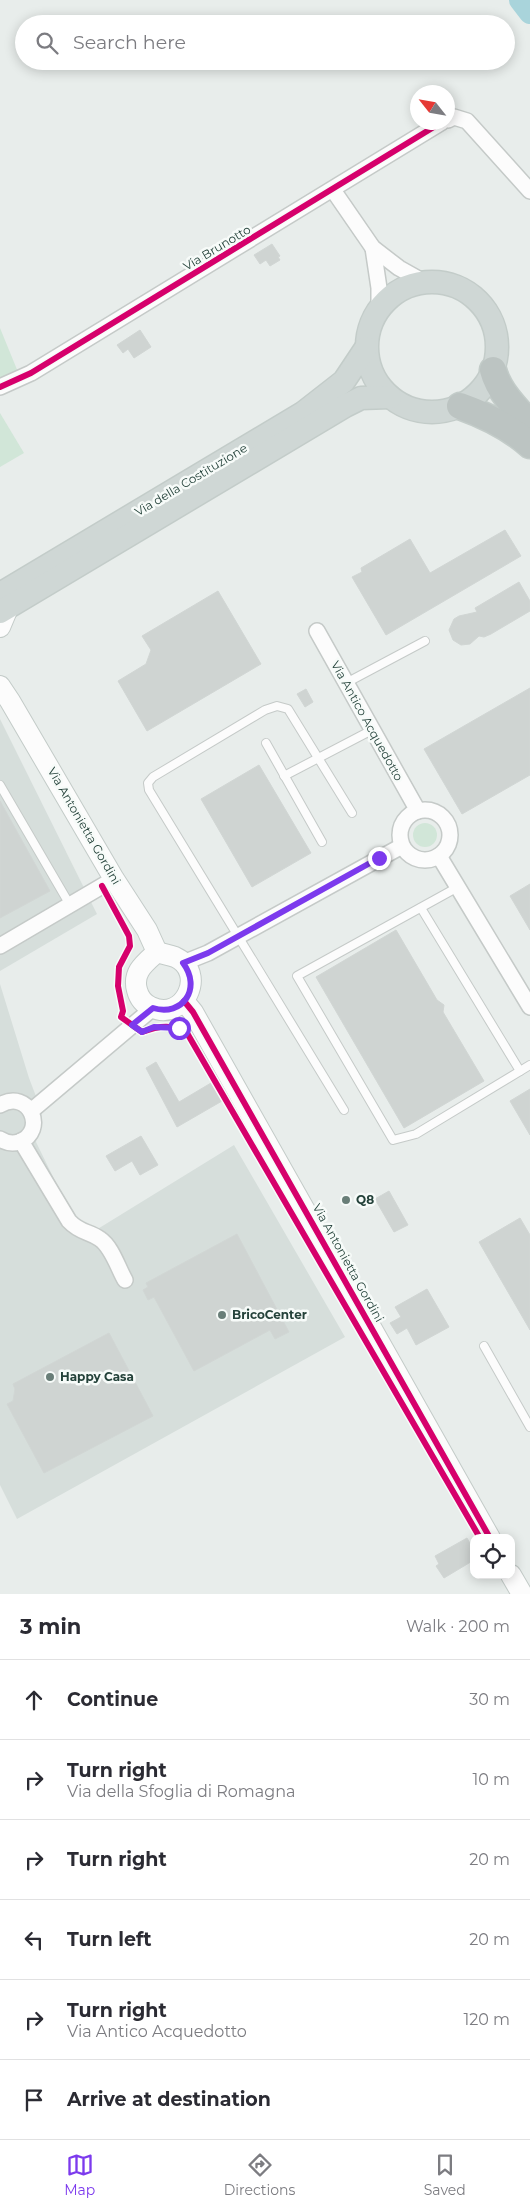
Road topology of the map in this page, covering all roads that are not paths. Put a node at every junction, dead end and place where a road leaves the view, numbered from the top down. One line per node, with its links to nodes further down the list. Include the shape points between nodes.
1 (455, 117): 4 (street, via 467,121)
2 (429, 130): 3 (street, Via Brunotto)
3 (333, 190): 5 (street); 10 (street, Via Brunotto, via 31,373)
4 (530, 191)
5 (373, 248): 6 (street, via 398,268); 7 (street)
6 (424, 282): 7 (main road, via 398,291); 9 (main road, via 457,287 483,306 496,337)
7 (379, 309): 8 (main road, via 369,328)
8 (366, 348): 11 (main road, via 371,370); 15 (main road, Via della Costituzione, via 344,381 303,413)
9 (493, 370): 12 (main road, via 480,391); 13 (highway, via 504,392)
10 (0, 387)
11 (390, 397): 12 (main road, via 409,408 424,411); 15 (main road, Via della Costituzione, via 361,398 345,406)
12 (460, 406): 14 (highway, via 480,413)
13 (530, 423)
14 (530, 445)
15 (2, 610)
16 (317, 631): 19 (street, Via Antico Acquedotto)
17 (425, 641): 19 (lane)
18 (0, 673): 20 (street, Via Antonietta Gordini)
19 (346, 683): 21 (street, Via Antico Acquedotto)
20 (5, 693): 31 (street, Via Antonietta Gordini)
21 (372, 730): 23 (lane); 26 (street, Via Antico Acquedotto)
22 (266, 743): 24 (lane)
23 (319, 758): 24 (lane); 27 (lane); 35 (lane, via 288,709 278,706 265,710 153,776 148,783 149,790)
24 (284, 776): 28 (lane)
25 (0, 785): 33 (lane)
26 (418, 811): 29 (street, via 404,821 400,837); 30 (street, via 434,811 446,821 451,836)
27 (352, 813)
28 (322, 842)
29 (402, 846): 30 (street, via 407,853 422,860); 35 (street)
30 (439, 856): 32 (street)
31 (114, 879): 33 (street); 37 (street, Via Antonietta Gordini, via 147,930)
32 (458, 887): 34 (lane); 40 (street)
33 (70, 905): 36 (street)
34 (421, 908): 43 (lane); 43 (lane, via 297,976 393,1140 416,1134)
35 (239, 936): 38 (street); 45 (lane)
36 (0, 946)
37 (156, 952): 38 (street, via 176,957); 41 (street, via 140,967 136,980 142,1000)
38 (183, 963): 39 (street, via 191,978 189,994)
39 (184, 1001): 41 (street, via 172,1009); 52 (street, Via Antonietta Gordini)
40 (530, 1007)
41 (153, 1008): 46 (street)
42 (530, 1065): 43 (lane)
43 (520, 1071)
44 (0, 1105): 46 (street, via 14,1101)
45 (344, 1110)
46 (31, 1111): 48 (street, via 31,1132)
47 (0, 1139): 48 (street, via 9,1143)
48 (21, 1141): 49 (street, via 69,1222 106,1245)
49 (124, 1280)
50 (484, 1346): 51 (lane)
51 (530, 1427)
52 (488, 1534)
53 (513, 1579): 54 (street)
54 (522, 1594)

